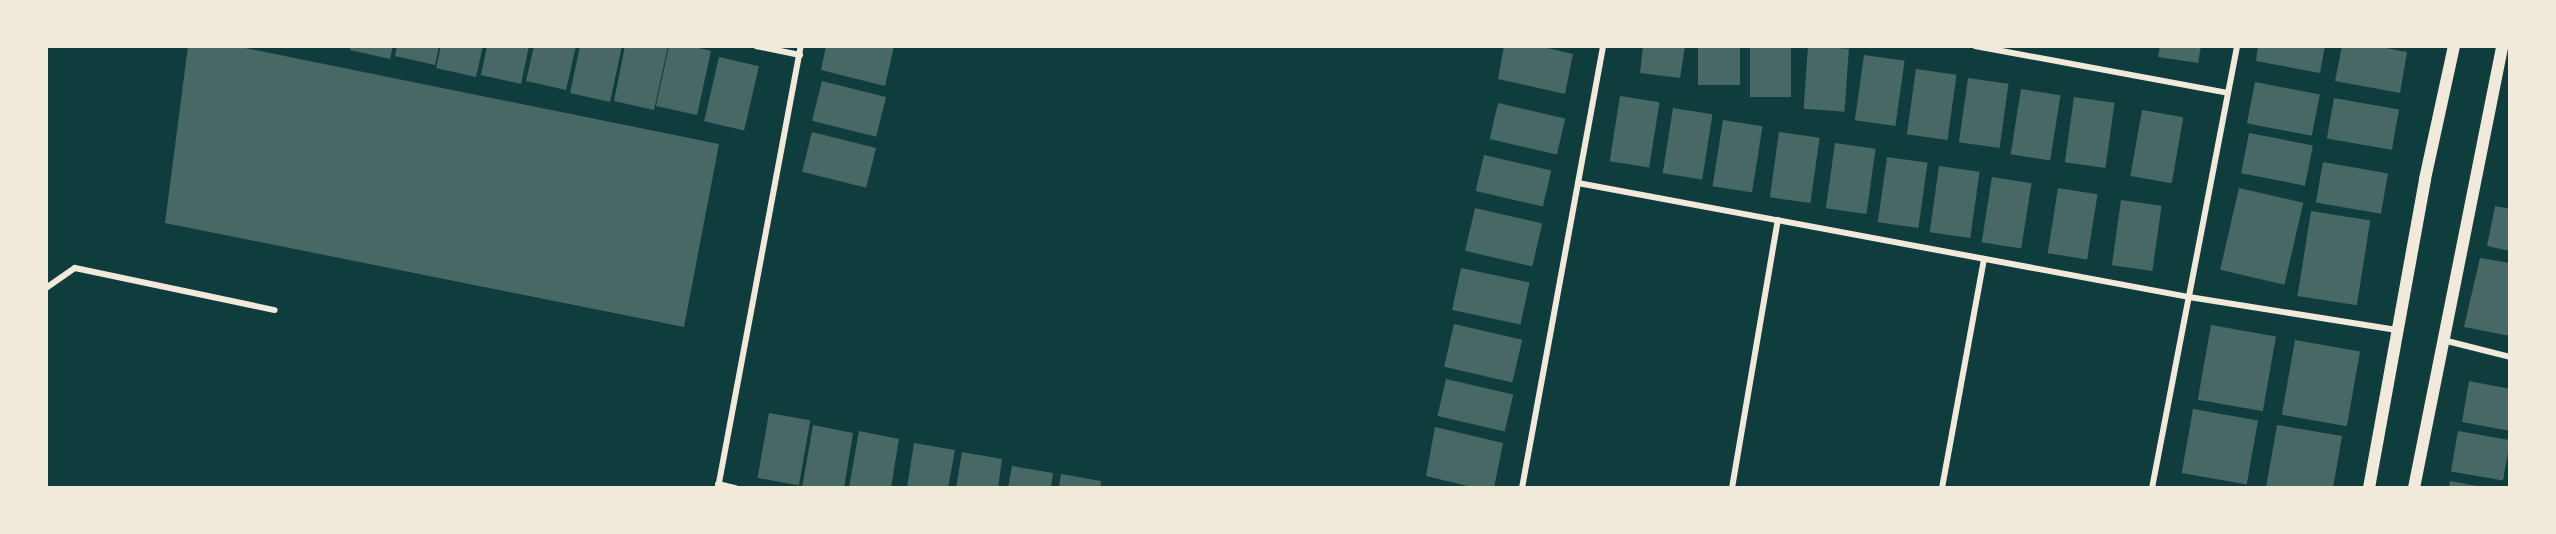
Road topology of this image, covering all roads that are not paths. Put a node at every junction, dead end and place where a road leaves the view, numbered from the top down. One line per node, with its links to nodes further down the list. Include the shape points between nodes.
1 (756, 46): 8 (street)
2 (801, 46): 8 (street)
3 (1603, 46): 10 (street)
4 (1975, 46): 9 (street)
5 (2237, 46): 9 (street)
6 (2454, 46): 16 (main road, via 2425,179)
7 (2502, 46): 17 (main road)
8 (800, 55): 19 (street)
9 (2228, 93): 14 (street)
10 (1578, 183): 11 (street); 21 (street)
11 (1778, 220): 12 (street); 22 (street)
12 (1984, 259): 14 (street); 23 (street)
13 (46, 288): 15 (street, via 75,268)
14 (2189, 297): 16 (street); 24 (street)
15 (275, 310)
16 (2399, 330): 25 (main road)
17 (2443, 340): 18 (street); 26 (main road)
18 (2510, 357)
19 (718, 486): 20 (street)
20 (736, 488)
21 (1522, 488)
22 (1732, 488)
23 (1942, 488)
24 (2152, 488)
25 (2369, 488)
26 (2414, 488)

